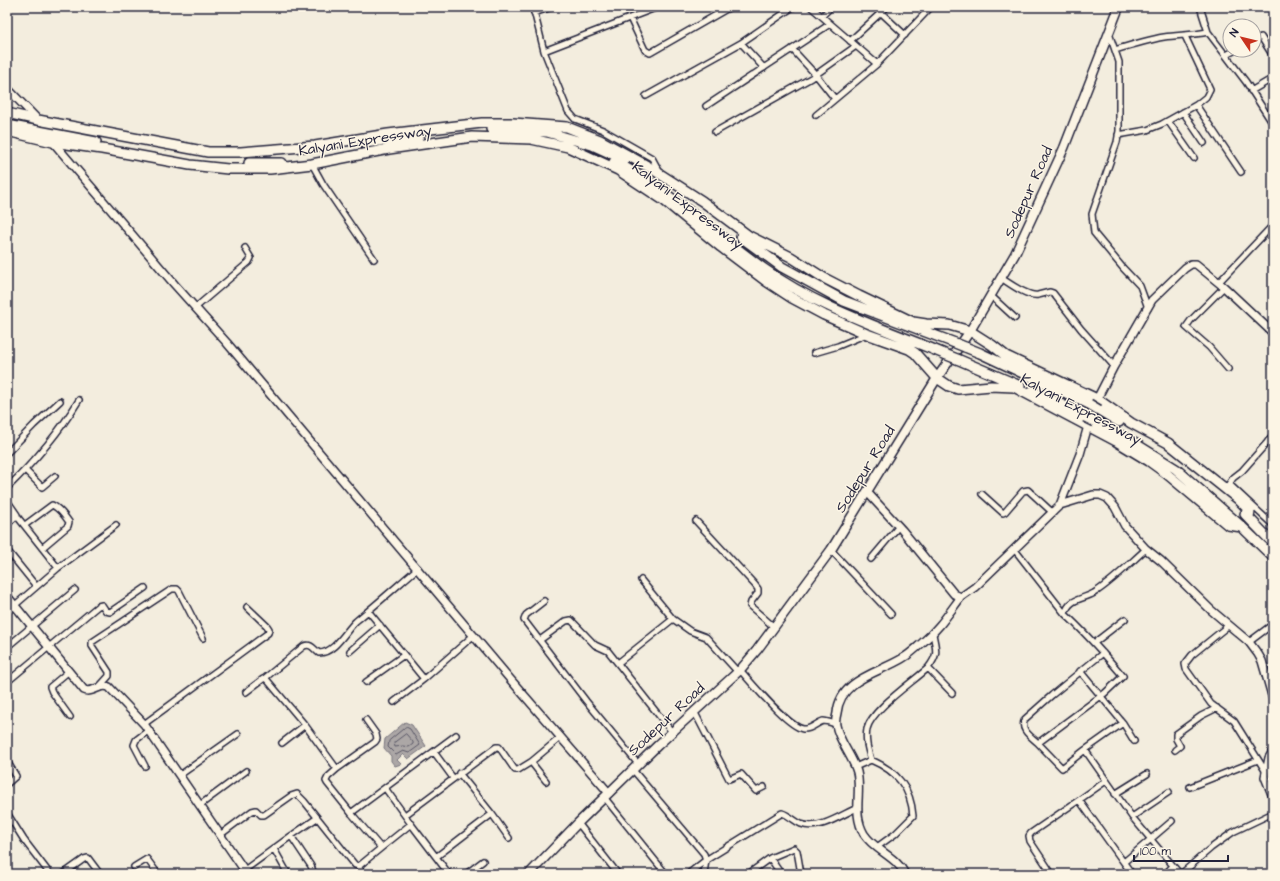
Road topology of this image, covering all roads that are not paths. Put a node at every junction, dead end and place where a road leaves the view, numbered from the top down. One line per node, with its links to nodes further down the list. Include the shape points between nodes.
1 (533, 7): 14 (street)
2 (552, 7): 14 (street)
3 (658, 7): 12 (street)
4 (730, 7): 17 (street, via 650,53 645,50)
5 (793, 7): 25 (street)
6 (811, 7): 16 (street)
7 (831, 7): 16 (street)
8 (875, 7): 15 (street)
9 (887, 7): 15 (street)
10 (1119, 7): 19 (main road, Sodepur Road)
11 (1200, 7): 20 (street)
12 (651, 8): 17 (street)
13 (929, 8): 21 (street)
14 (534, 13): 29 (street)
15 (881, 13): 21 (street); 24 (street)
16 (822, 16): 18 (street)
17 (630, 18): 29 (street)
18 (830, 24): 24 (street); 27 (street)
19 (1109, 32): 28 (street); 63 (main road, Sodepur Road, via 1064,148 1015,254)
20 (1208, 32): 22 (street); 30 (street)
21 (905, 35): 33 (street)
22 (1185, 36): 28 (street, via 1164,37); 41 (street, via 1210,89 1206,97)
23 (1262, 38): 31 (street)
24 (850, 41): 26 (street)
25 (741, 43): 34 (street); 39 (street)
26 (856, 46): 33 (street); 35 (street)
27 (792, 49): 34 (street); 35 (street)
28 (1115, 50): 53 (street, via 1119,62)
29 (544, 51): 59 (street, via 568,111 575,118 603,130 652,158)
30 (1222, 51)
31 (1273, 56)
32 (1227, 58): 38 (street)
33 (877, 64): 40 (street)
34 (764, 68): 42 (street)
35 (816, 75): 40 (street); 52 (street)
36 (1268, 81): 38 (street)
37 (7, 88): 47 (street)
38 (1251, 91): 49 (street)
39 (646, 96)
40 (835, 99): 45 (street)
41 (1196, 105): 43 (street); 58 (street)
42 (706, 106)
43 (1183, 112): 48 (street); 55 (street)
44 (7, 113): 47 (highway, Kalyani Expressway)
45 (816, 115)
46 (7, 118): 78 (highway, bridge, via 195,154 224,156 294,154 486,128 547,132 592,145 629,161 698,206 782,267 844,301 980,352)
47 (38, 120): 59 (highway, Kalyani Expressway, via 208,152 315,146 388,134 482,124 559,126 600,140)
48 (1168, 121): 53 (street, via 1147,130); 56 (street)
49 (1273, 124)
50 (7, 125): 79 (highway, bridge, via 195,161 239,163 287,163 387,145 473,134 530,135 572,143 625,166 707,224 764,269 801,293 1055,400)
51 (7, 131): 54 (highway, Kalyani Expressway)
52 (715, 132)
53 (1118, 135): 67 (street, via 1092,214 1092,225 1094,233 1140,286)
54 (54, 142): 57 (highway, Kalyani Expressway, via 221,168 270,169); 66 (street)
55 (1204, 143)
56 (1194, 158)
57 (312, 164): 62 (street); 71 (highway, Kalyani Expressway, via 472,137 531,139 568,147 618,170 659,197 721,247 792,298)
58 (1241, 172)
59 (660, 174): 69 (highway, Kalyani Expressway, via 749,236 859,296 913,322 949,325)
60 (1273, 226): 64 (street)
61 (245, 248): 66 (street, via 251,258 249,262)
62 (374, 259)
63 (1001, 278): 65 (main road, Sodepur Road); 73 (street, via 1032,295 1053,293)
64 (1222, 284): 67 (street, via 1196,264 1191,264 1152,300); 70 (street); 74 (street, via 1186,327 1209,347)
65 (990, 295): 68 (street); 69 (main road, Sodepur Road)
66 (195, 308): 109 (street)
67 (1148, 308): 73 (street)
68 (1015, 318)
69 (970, 331): 75 (main road, Sodepur Road); 78 (highway, Kalyani Expressway, via 1006,356)
70 (1273, 333)
71 (868, 334): 72 (street); 75 (highway, Kalyani Expressway, via 909,349)
72 (814, 353)
73 (1114, 366): 78 (street)
74 (1228, 369)
75 (937, 378): 79 (highway, Kalyani Expressway, via 958,389 991,386 1014,388); 87 (main road, Sodepur Road)
76 (79, 400): 84 (street)
77 (60, 401): 83 (street)
78 (1093, 402): 79 (street); 93 (highway, bridge, via 1099,410 1177,456); 93 (highway, Kalyani Expressway, via 1168,443 1238,499 1250,511)
79 (1089, 421): 90 (street, via 1080,454); 106 (highway, via 1131,441 1176,469)
80 (1273, 436): 81 (street)
81 (1268, 441): 82 (street); 98 (street, via 1229,484)
82 (1273, 446)
83 (7, 453)
84 (25, 470): 85 (street, via 42,487); 86 (street)
85 (55, 476)
86 (7, 488)
87 (867, 492): 99 (street); 104 (main road, Sodepur Road)
88 (982, 494): 91 (street, via 1003,513 1023,491 1028,490)
89 (7, 502): 92 (street)
90 (1060, 505): 91 (street); 102 (street, via 1093,495 1107,498 1125,526)
91 (1053, 513): 105 (street)
92 (16, 515): 95 (street); 96 (street)
93 (1249, 517): 100 (highway, Kalyani Expressway)
94 (696, 521): 129 (street, via 758,589 750,606)
95 (7, 523)
96 (24, 525): 101 (street); 101 (street, via 52,505 67,519 68,526)
97 (116, 525): 108 (street)
98 (1273, 525)
99 (899, 526): 107 (street); 115 (street, via 954,594)
100 (1273, 543)
101 (42, 548): 108 (street)
102 (1146, 549): 122 (street, via 1092,594 1075,600); 127 (street)
103 (7, 550): 111 (street)
104 (831, 550): 121 (street); 129 (main road, Sodepur Road)
105 (1015, 550): 115 (street); 122 (street)
106 (1273, 557)
107 (871, 559)
108 (58, 568): 111 (street)
109 (418, 568): 120 (street); 131 (street)
110 (641, 580): 123 (street)
111 (36, 586): 117 (street)
112 (146, 588): 137 (street, via 110,612 102,605 98,606)
113 (75, 590): 128 (street)
114 (7, 596): 117 (street)
115 (961, 597): 130 (street)
116 (544, 601): 133 (street, via 524,618)
117 (15, 605): 119 (street); 128 (street)
118 (247, 607): 161 (street, via 267,626 268,633)
119 (7, 612)
120 (369, 612): 126 (street); 146 (street, via 325,652 321,654 312,646 306,645)
121 (891, 614)
122 (1065, 614): 135 (street)
123 (673, 619): 141 (street); 144 (street, via 690,631 706,637)
124 (1125, 619): 135 (street)
125 (1273, 624): 134 (street)
126 (380, 625): 138 (street); 140 (street)
127 (1229, 625): 134 (street); 156 (street, via 1192,655 1185,664 1198,686)
128 (32, 627): 136 (street); 137 (street)
129 (774, 627): 144 (main road, Sodepur Road)
130 (932, 634): 142 (street, via 936,648 935,659); 162 (street, via 903,658 856,682 843,694 837,707)
131 (474, 635): 147 (street); 168 (street)
132 (203, 638): 150 (street, via 179,591 172,589 92,642 109,672 109,676)
133 (540, 640): 141 (street, via 571,620 595,645 606,649); 181 (street)
134 (1249, 642): 154 (street, via 1262,661)
135 (1094, 643): 139 (street)
136 (7, 647)
137 (49, 647): 143 (street); 148 (street)
138 (350, 651)
139 (1103, 653): 145 (street); 153 (street, via 1123,676)
140 (404, 655): 147 (street); 149 (street)
141 (618, 664): 165 (street)
142 (928, 668): 152 (street); 176 (street, via 883,706 874,717 868,728 866,742)
143 (69, 671): 150 (street, via 86,692); 158 (street, via 50,687)
144 (739, 671): 157 (main road, Sodepur Road); 162 (street, via 798,727 809,728 823,721)
145 (1080, 671): 153 (street); 171 (street, via 1023,722 1023,728)
146 (265, 678): 151 (street); 163 (street)
147 (424, 679): 155 (street)
148 (7, 682)
149 (366, 682)
150 (100, 687): 161 (street, via 106,685 113,690)
151 (246, 692)
152 (952, 693)
153 (1101, 696): 160 (street); 171 (street)
154 (1273, 699)
155 (394, 702)
156 (1217, 708): 173 (street, via 1200,716 1176,734 1180,746); 177 (street, via 1234,721)
157 (694, 711): 165 (main road, Sodepur Road); 193 (street, via 730,779 741,774 756,791)
158 (70, 717)
159 (366, 720): 183 (street, via 377,739)
160 (1122, 723): 169 (street); 172 (street)
161 (144, 724): 164 (street)
162 (836, 724): 182 (street, via 840,740)
163 (305, 725): 170 (street); 183 (street)
164 (149, 730): 180 (street, via 136,740 134,745); 188 (street)
165 (672, 732): 181 (main road, Sodepur Road)
166 (238, 734): 188 (street)
167 (456, 735): 175 (street)
168 (561, 737): 179 (street); 198 (street)
169 (1134, 741)
170 (282, 743)
171 (1038, 743): 172 (street, via 1062,768)
172 (1085, 750): 191 (street)
173 (1175, 750)
174 (1273, 751): 185 (street)
175 (434, 752): 189 (street); 195 (street)
176 (871, 760): 182 (street); 217 (street, via 881,764 896,776 909,792 913,816 896,834)
177 (1258, 760): 185 (street); 194 (street)
178 (7, 761): 192 (street, via 16,776)
179 (531, 762): 186 (street, via 516,770 496,747); 190 (street)
180 (145, 766)
181 (635, 767): 198 (main road, Sodepur Road); 222 (street, via 704,854)
182 (855, 767): 202 (street, via 858,785)
183 (337, 769): 204 (street, via 326,781)
184 (246, 771): 201 (street)
185 (1266, 772): 199 (street, via 1265,777)
186 (459, 773): 189 (street); 205 (street)
187 (1147, 774): 197 (street)
188 (180, 775): 201 (street)
189 (453, 778): 207 (street)
190 (546, 781)
191 (1106, 781): 197 (street); 200 (street)
192 (7, 784)
193 (764, 787)
194 (1190, 787)
195 (385, 788): 204 (street); 207 (street)
196 (1170, 792): 208 (street)
197 (1115, 794): 208 (street)
198 (606, 795): 211 (main road, Sodepur Road); 241 (street)
199 (1273, 795)
200 (1079, 800): 224 (street); 248 (street, via 1029,836)
201 (200, 805): 213 (street)
202 (857, 808): 217 (street, via 864,834); 222 (street, via 811,826 800,824 782,813)
203 (7, 813): 230 (street)
204 (350, 813): 218 (street)
205 (492, 814): 215 (street); 220 (street)
206 (1273, 814): 252 (street, via 1233,832)
207 (405, 815): 212 (street)
208 (1132, 817): 216 (street)
209 (317, 818): 213 (street, via 297,794 264,815 256,810 252,811); 214 (street); 225 (street)
210 (1172, 821): 216 (street)
211 (578, 823): 239 (main road, Sodepur Road); 240 (street)
212 (411, 824): 218 (street); 220 (street)
213 (220, 835): 229 (street)
214 (291, 836): 219 (street); 235 (street)
215 (510, 838)
216 (1150, 839): 224 (street); 226 (street)
217 (877, 847): 247 (street, via 896,861)
218 (381, 848): 225 (street)
219 (274, 849): 229 (street); 234 (street)
220 (436, 857): 237 (street)
221 (770, 858): 244 (street); 245 (street); 246 (street, via 796,848)
222 (706, 860): 242 (street); 243 (street)
223 (483, 861): 238 (street)
224 (1124, 862): 228 (street)
225 (358, 866): 236 (street)
226 (1173, 866): 251 (street); 252 (street)
227 (134, 867): 233 (street, via 147,859)
228 (1128, 868): 249 (street); 250 (street)
229 (244, 873)
230 (50, 874)
231 (63, 874): 232 (street, via 88,858)
232 (100, 874)
233 (158, 874)
234 (288, 874)
235 (314, 874)
236 (363, 874)
237 (449, 874)
238 (466, 874)
239 (530, 874)
240 (618, 874)
241 (666, 874)
242 (688, 874)
243 (704, 874)
244 (748, 874)
245 (781, 874)
246 (800, 874)
247 (905, 874)
248 (1052, 874)
249 (1124, 874)
250 (1132, 874)
251 (1165, 874)
252 (1180, 874)

